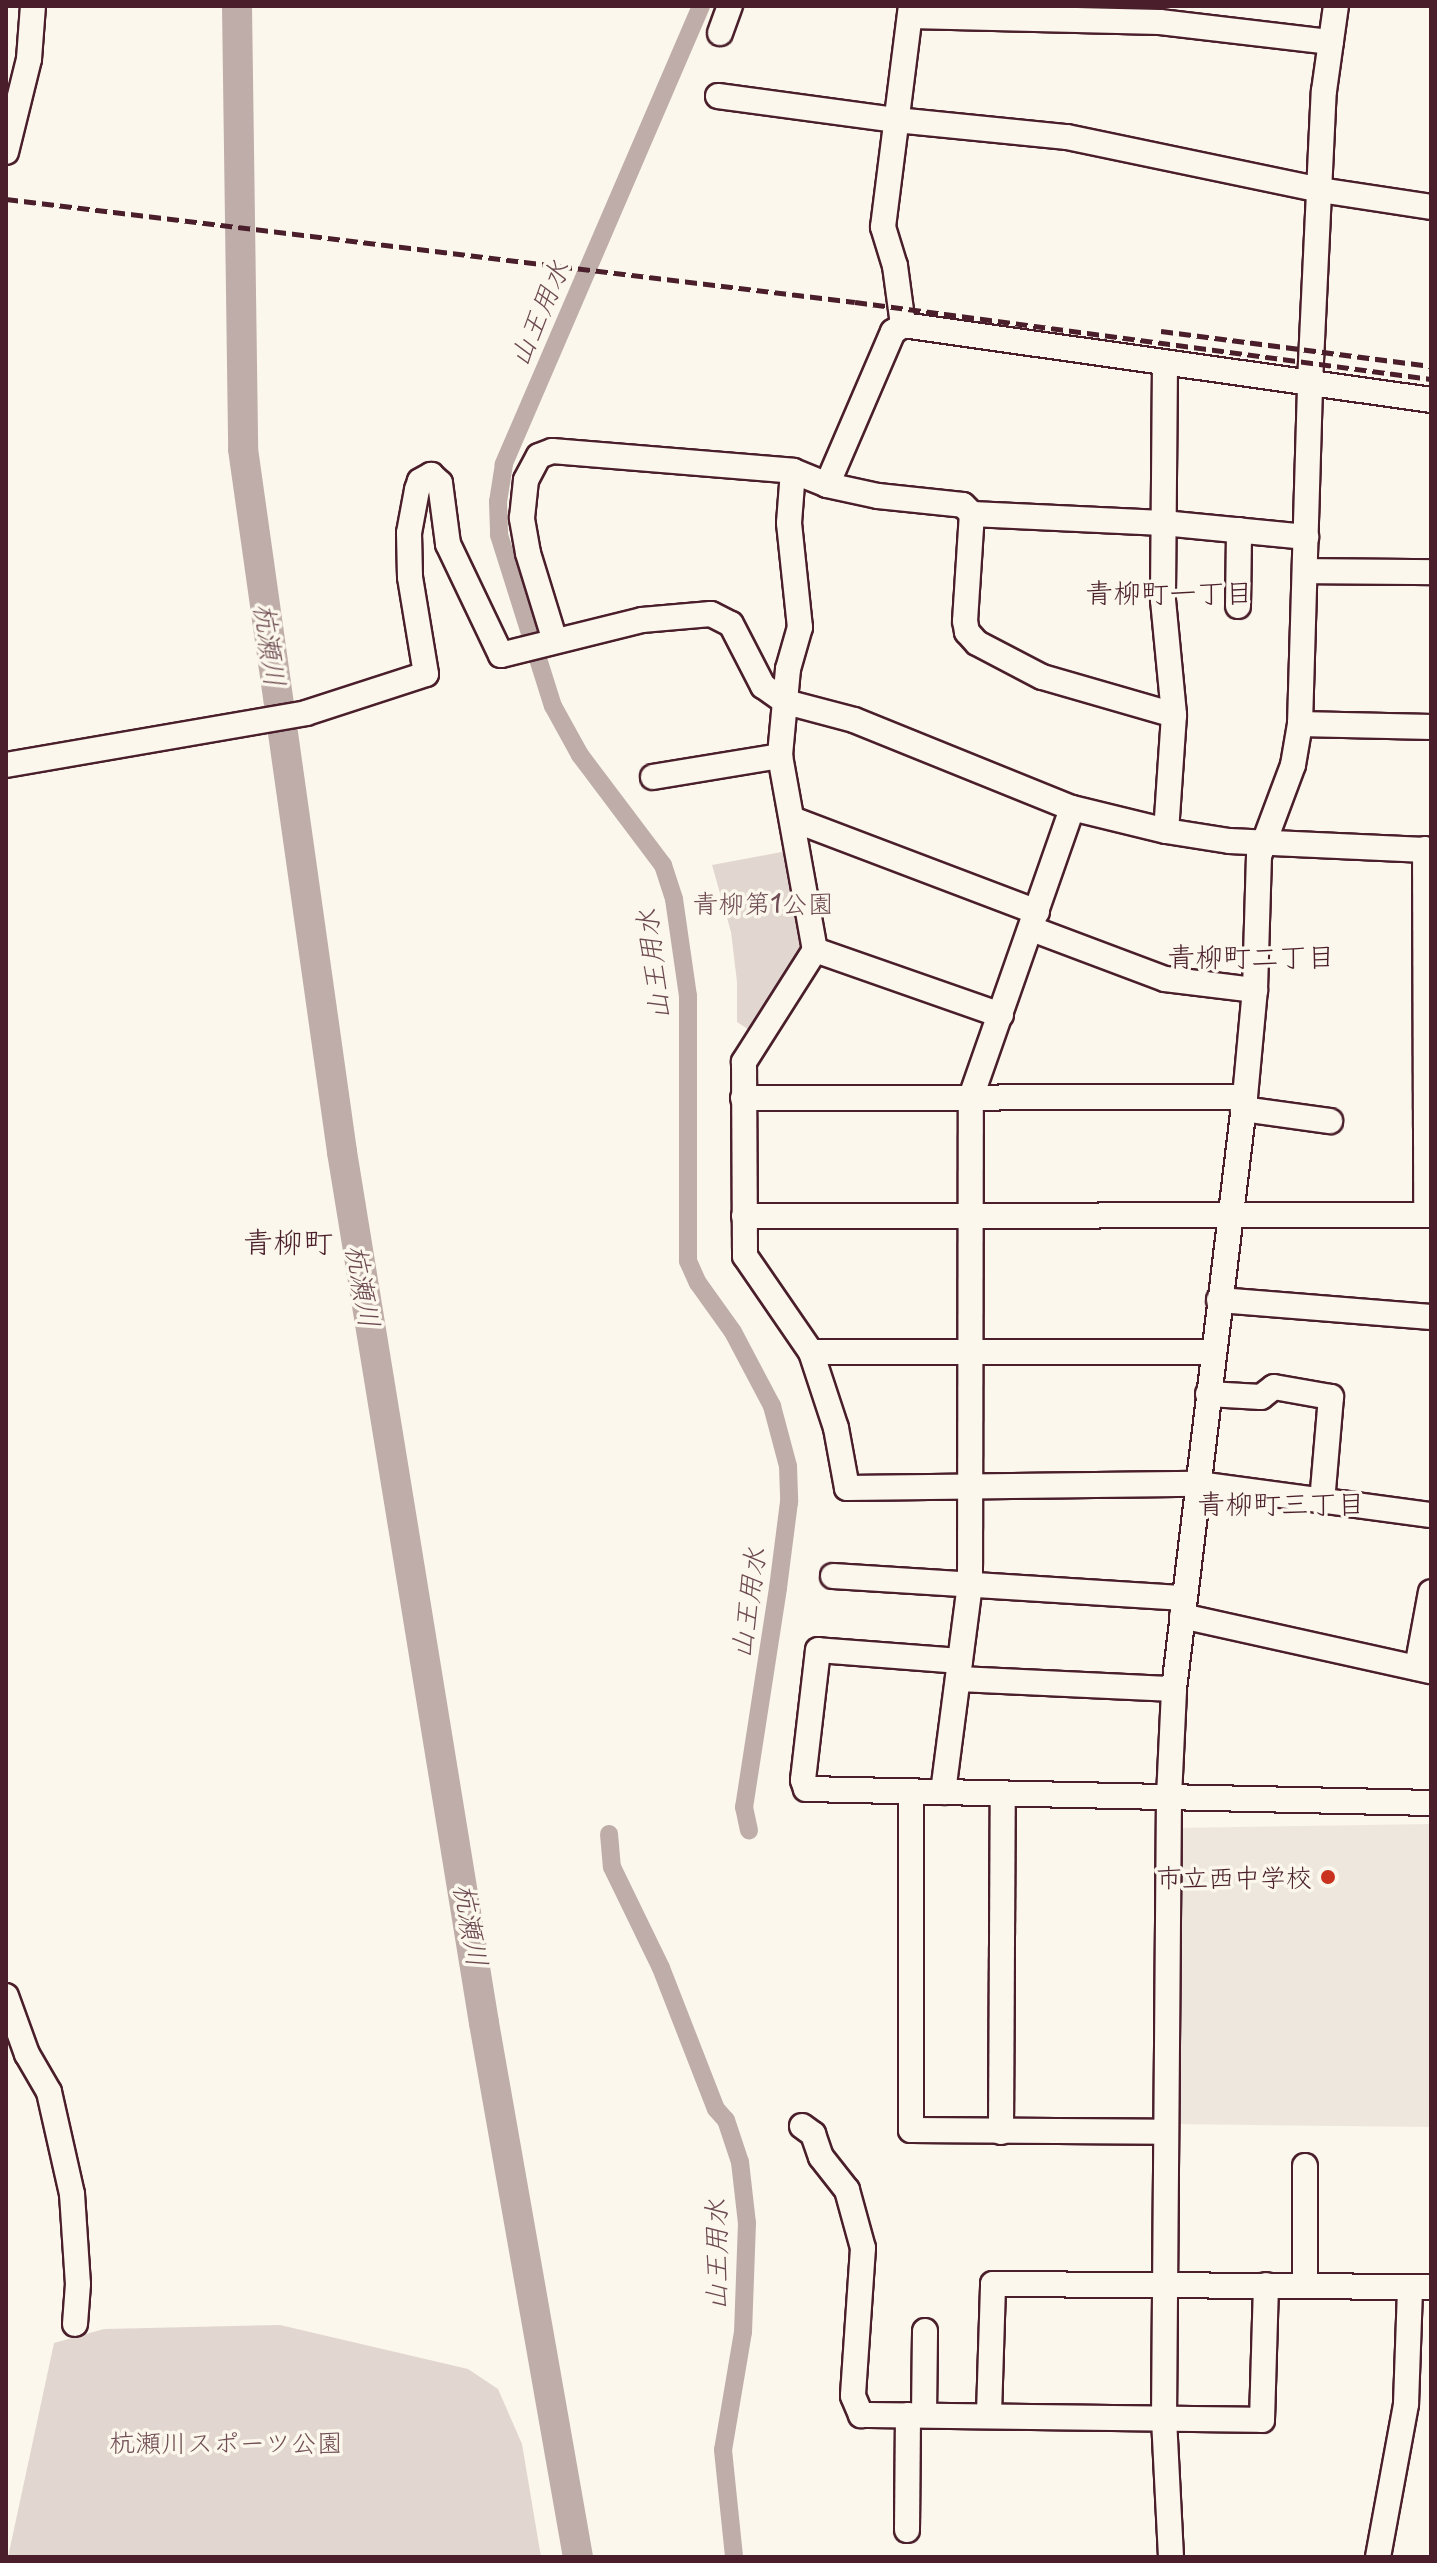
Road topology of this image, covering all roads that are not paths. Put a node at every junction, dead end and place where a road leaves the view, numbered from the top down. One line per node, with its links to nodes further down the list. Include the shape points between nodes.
1 (33, 6): 10 (street, via 29,59)
2 (730, 6): 6 (street)
3 (1336, 6): 7 (street)
4 (911, 11): 5 (street); 9 (street)
5 (985, 13): 7 (street, via 1160,22)
6 (720, 33)
7 (1331, 42): 11 (street)
8 (718, 96): 9 (street)
9 (896, 120): 11 (street, via 1067,137); 13 (street, via 883,227)
10 (6, 152)
11 (1320, 190): 12 (street); 15 (street)
12 (1431, 207)
13 (903, 325): 14 (street); 18 (street, via 893,332)
14 (1165, 364): 15 (street); 20 (street)
15 (1310, 383): 16 (street); 22 (street)
16 (1431, 400)
17 (793, 471): 18 (street); 26 (street, via 552,451 539,456 526,480 522,518); 27 (street, via 789,523 800,627 788,669)
18 (827, 485): 19 (street, via 963,505)
19 (972, 514): 20 (street); 28 (street, via 965,621 977,643 1042,677)
20 (1163, 523): 21 (street); 28 (street, via 1163,600)
21 (1239, 530): 22 (street); 25 (street)
22 (1306, 537): 23 (street)
23 (1305, 571): 24 (street); 29 (street)
24 (1431, 572)
25 (1238, 606)
26 (543, 644): 27 (street, via 642,620 711,614 731,624 763,686); 32 (street, via 501,655 448,544 440,483 431,475 420,481 409,533 410,577 426,674 306,713)
27 (786, 702): 31 (street); 34 (street, via 854,720)
28 (1174, 715): 36 (street)
29 (1300, 724): 30 (street); 37 (street, via 1293,765)
30 (1431, 727)
31 (780, 756): 33 (street); 35 (street)
32 (6, 765)
33 (653, 777)
34 (1072, 808): 36 (street); 39 (street)
35 (792, 819): 39 (street); 40 (street)
36 (1166, 831): 37 (street)
37 (1264, 842): 38 (street); 41 (street, via 1259,856)
38 (1428, 849): 42 (street)
39 (1034, 920): 41 (street, via 1165,979); 43 (street)
40 (815, 950): 43 (street); 45 (street, via 751,1047 744,1062)
41 (1255, 990): 46 (street)
42 (1429, 1010): 49 (street)
43 (1001, 1015): 44 (street)
44 (971, 1097): 45 (street); 46 (street); 51 (street)
45 (743, 1098): 50 (street)
46 (1244, 1103): 47 (street); 48 (street)
47 (1330, 1121)
48 (1229, 1215): 49 (street); 51 (street); 52 (street)
49 (1428, 1215)
50 (744, 1216): 51 (street); 55 (street, via 745,1256)
51 (971, 1217): 54 (street)
52 (1219, 1300): 53 (street); 56 (street)
53 (1431, 1317)
54 (970, 1349): 55 (street); 56 (street); 59 (street)
55 (811, 1352): 59 (street, via 836,1428 847,1488)
56 (1212, 1352): 57 (street)
57 (1208, 1394): 58 (street); 60 (street, via 1261,1397 1274,1387 1331,1397)
58 (1198, 1484): 59 (street); 60 (street); 65 (street)
59 (971, 1486): 63 (street)
60 (1322, 1501): 61 (street)
61 (1431, 1515)
62 (833, 1576): 63 (street)
63 (970, 1584): 65 (street); 66 (street)
64 (1431, 1592): 67 (street)
65 (1183, 1607): 67 (street); 68 (street)
66 (960, 1670): 68 (street); 69 (street, via 818,1650 806,1789); 70 (street)
67 (1424, 1670)
68 (1174, 1689): 72 (street)
69 (911, 1792): 70 (street); 76 (street, via 911,2130)
70 (943, 1792): 71 (street)
71 (1003, 1793): 72 (street); 76 (street)
72 (1169, 1797): 73 (street); 77 (street)
73 (1431, 1803)
74 (6, 1996): 83 (street, via 27,2054 49,2092 72,2194)
75 (802, 2126): 86 (street, via 813,2134 821,2157 847,2190 863,2248 855,2406 861,2415)
76 (1001, 2132): 77 (street)
77 (1166, 2132): 79 (street)
78 (1305, 2166): 81 (street)
79 (1166, 2284): 80 (street); 85 (street, via 993,2284); 87 (street)
80 (1266, 2285): 81 (street); 87 (street, via 1262,2420)
81 (1305, 2286): 82 (street)
82 (1420, 2288): 90 (street, via 1406,2404)
83 (75, 2324)
84 (925, 2331): 86 (street)
85 (989, 2414): 86 (street); 87 (street)
86 (916, 2415): 88 (street)
87 (1164, 2419): 89 (street)
88 (907, 2530)
89 (1171, 2557)
90 (1378, 2557)

